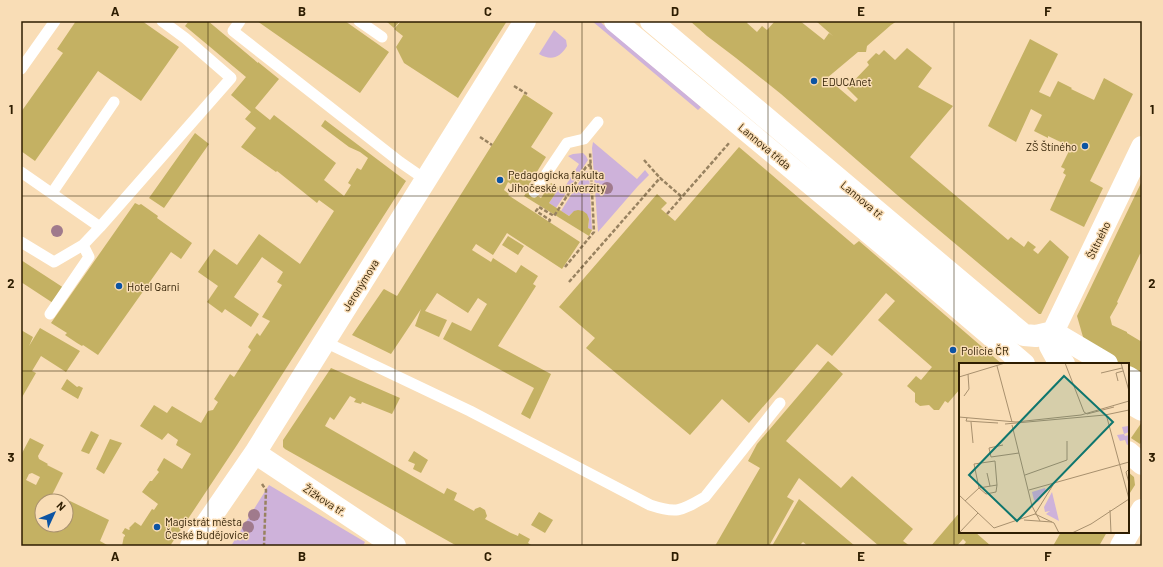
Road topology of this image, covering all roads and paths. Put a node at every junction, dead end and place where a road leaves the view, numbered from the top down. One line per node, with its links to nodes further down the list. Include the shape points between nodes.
1 (55, 21): 9 (lane)
2 (162, 21): 29 (lane, via 232,78)
3 (240, 21): 23 (lane, via 233,31)
4 (358, 21): 8 (lane)
5 (525, 21): 23 (street, Jeronýmova)
6 (616, 21): 14 (street, Lannova třída)
7 (651, 21): 33 (street, Lannova tř.)
8 (382, 37)
9 (21, 68)
10 (514, 86): 11 (path)
11 (527, 94)
12 (114, 102): 25 (lane)
13 (598, 122): 24 (lane, via 584,139 567,143)
14 (742, 128): 26 (path); 33 (street, Lannova třída)
15 (480, 137): 16 (path)
16 (492, 145)
17 (590, 146): 20 (path)
18 (1142, 147): 36 (street, Štítného)
19 (644, 160): 22 (path)
20 (591, 164): 28 (path, via 586,167 554,216 539,206 536,211 550,220); 32 (path, via 594,232)
21 (21, 172): 25 (lane)
22 (660, 178): 26 (path); 34 (path)
23 (426, 180): 37 (street, Jeronýmova)
24 (534, 192)
25 (52, 193): 29 (lane)
26 (682, 197): 27 (path)
27 (667, 214)
28 (549, 222)
29 (100, 228): 31 (lane)
30 (21, 242): 31 (lane, via 54,262)
31 (83, 245): 35 (lane, via 89,257)
32 (566, 268)
33 (917, 269): 36 (street, Lannova tř., via 1024,335 1036,336); 38 (street, Lannova třída)
34 (569, 282)
35 (50, 314)
36 (1055, 329): 39 (street, via 1050,346); 40 (street)
37 (325, 342): 43 (lane, via 470,411 650,505 666,510 679,510 705,496); 47 (street, Jeronýmova)
38 (1023, 363)
39 (1063, 363)
40 (1106, 363)
41 (1129, 378): 42 (street)
42 (1142, 386)
43 (780, 403)
44 (1129, 403): 45 (street)
45 (1142, 410)
46 (1129, 453): 48 (street)
47 (256, 454): 53 (street, Jeronýmova); 55 (street, Žižkova tř.)
48 (1142, 464)
49 (262, 483): 54 (path, via 266,490)
50 (1142, 510): 51 (street)
51 (1129, 532)
52 (1129, 533): 56 (street)
53 (191, 546)
54 (264, 546)
55 (395, 546)
56 (1121, 546)

